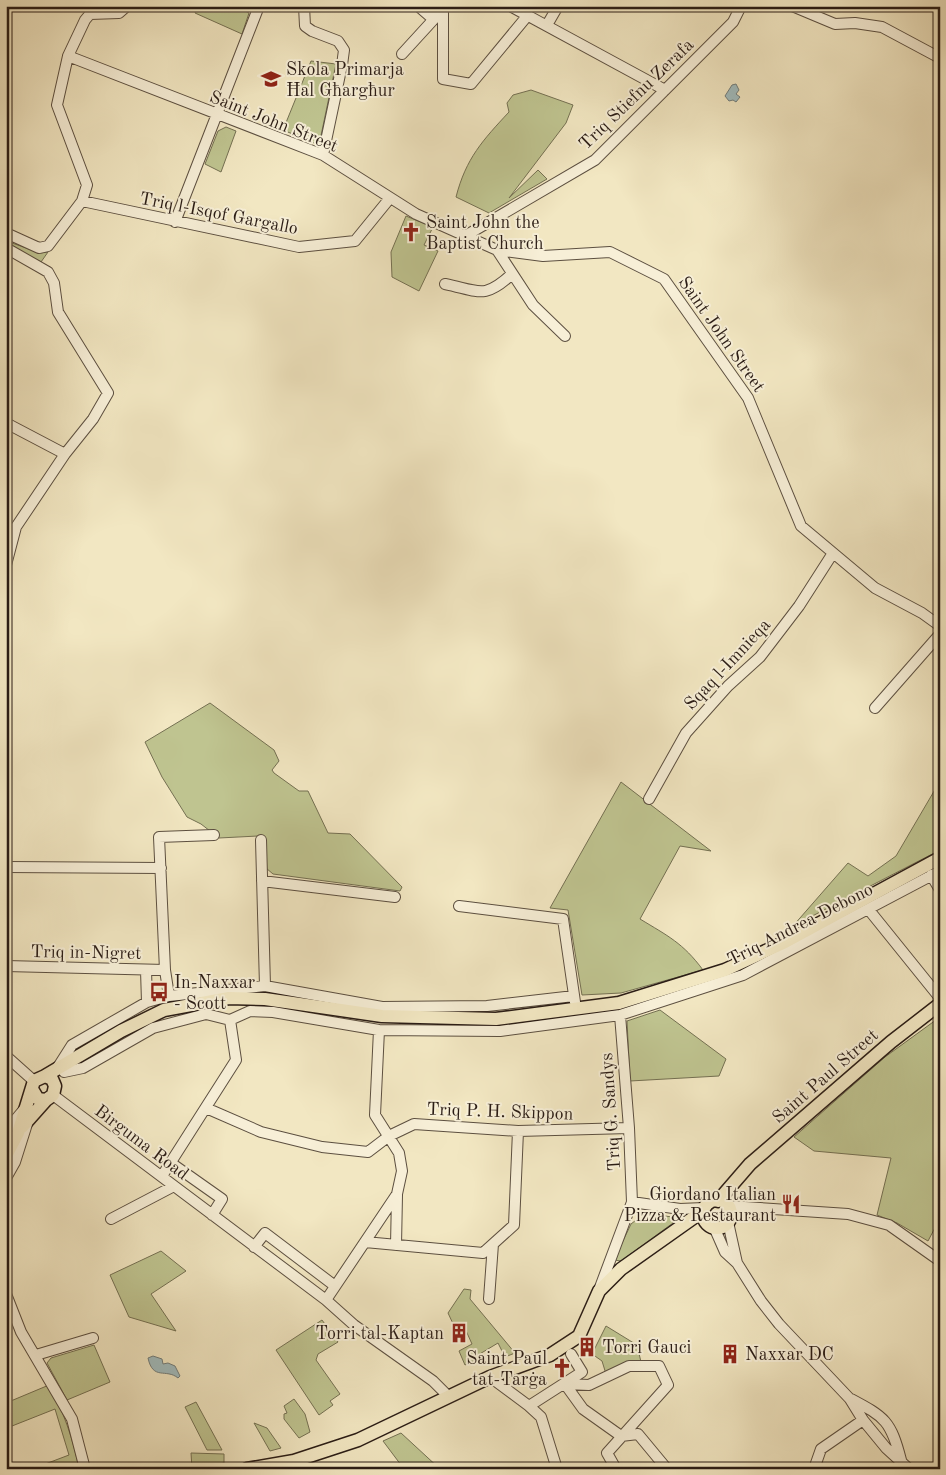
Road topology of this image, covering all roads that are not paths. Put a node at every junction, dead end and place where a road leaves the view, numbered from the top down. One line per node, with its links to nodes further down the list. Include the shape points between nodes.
1 (127, 6): 14 (street, via 120,13 90,14)
2 (259, 6): 17 (street)
3 (304, 6): 18 (street, via 305,26 338,41 344,50)
4 (418, 6): 11 (street)
5 (510, 6): 10 (street)
6 (558, 6): 12 (street)
7 (792, 6): 15 (street, via 835,24 882,27)
8 (739, 7): 16 (street, Triq Stiefnu Zerafa, via 733,22)
9 (445, 8): 10 (street, via 443,79 471,84); 11 (street)
10 (528, 15): 12 (street)
11 (433, 19): 13 (street)
12 (547, 25): 16 (street)
13 (402, 54)
14 (68, 56): 17 (street, Saint John Street); 20 (street, via 57,105 87,186)
15 (940, 58)
16 (665, 90): 23 (street, Triq Stiefnu Zerafa, via 595,160)
17 (217, 115): 18 (street, Saint John Street); 21 (street)
18 (322, 155): 19 (street, Saint John Street)
19 (390, 198): 21 (street, Triq l-Isqof Gargallo, via 355,241 299,247); 23 (street, Saint John Street, via 416,214)
20 (82, 200): 21 (street, Triq l-Isqof Gargallo); 22 (street, via 48,246 39,248)
21 (175, 222)
22 (6, 233)
23 (465, 236): 25 (street, Saint John Street)
24 (6, 248): 30 (street, via 48,272 54,283 58,312 108,393 93,419)
25 (497, 250): 26 (street); 31 (street, Saint John Street, via 543,256 610,252 664,279 748,398 802,526)
26 (512, 274): 27 (street, via 486,292); 28 (street, via 533,305)
27 (445, 284)
28 (565, 336)
29 (6, 423): 30 (street)
30 (65, 454): 32 (street, via 16,527)
31 (833, 553): 33 (street, Saint John Street, via 875,588); 36 (street, Sqaq l-Imnieqa, via 799,606 760,657 722,692 686,733)
32 (6, 565)
33 (940, 626)
34 (940, 634): 35 (street)
35 (875, 708)
36 (649, 799)
37 (214, 835): 41 (street, via 159,837)
38 (261, 840): 43 (street)
39 (940, 858): 57 (main road, Triq Andrea Debono, via 726,970 620,1003)
40 (6, 867): 41 (street)
41 (161, 868): 50 (street)
42 (935, 873): 44 (street); 47 (street, Triq Andrea Debono)
43 (262, 881): 45 (street); 51 (street)
44 (940, 890)
45 (395, 897)
46 (459, 906): 53 (street, via 564,919)
47 (869, 910): 54 (street); 58 (street, Triq Andrea Debono, via 743,975)
48 (6, 966): 49 (street, Triq in-Nigret)
49 (146, 970): 50 (street, Triq in-Nigret); 55 (street)
50 (165, 970): 52 (street)
51 (265, 986): 52 (street, Triq Andrea Debono); 53 (street, Triq Andrea Debono, via 382,1007 487,1006)
52 (168, 996): 55 (street, Triq Andrea Debono)
53 (574, 996): 57 (street)
54 (940, 998)
55 (147, 1002): 62 (street, Triq Andrea Debono, via 72,1046)
56 (940, 1004): 79 (main road, Saint Paul Street, via 750,1164 737,1178)
57 (576, 1010): 62 (main road, Triq Andrea Debono, via 496,1019 382,1016 265,999 229,998 164,1010 121,1031)
58 (620, 1015): 60 (street, Triq Andrea Debono, via 500,1031); 67 (street, Triq G. Sandys)
59 (230, 1020): 60 (street, Triq Andrea Debono, via 250,1010); 62 (street, Triq Andrea Debono, via 206,1014 153,1028 83,1068); 65 (street, via 236,1060)
60 (379, 1030): 70 (street, via 375,1115)
61 (6, 1056): 63 (street)
62 (61, 1069): 63 (main road, Triq Andrea Debono); 64 (main road, Triq Andrea Debono)
63 (37, 1082): 64 (main road, via 52,1079); 64 (main road, via 38,1099); 69 (main road)
64 (52, 1094): 66 (main road, Triq Andrea Debono); 73 (street, Birguma Road)
65 (206, 1108): 70 (street, Triq P. H. Skippon, via 261,1132 322,1146 368,1152); 72 (street)
66 (28, 1120): 69 (main road, Triq Andrea Debono); 74 (street, via 15,1162)
67 (629, 1128): 68 (street, Triq P. H. Skippon); 77 (street, Triq G. Sandys)
68 (518, 1131): 70 (street, Triq P. H. Skippon, via 414,1124); 86 (street, via 514,1225)
69 (12, 1132): 71 (main road)
70 (389, 1136): 76 (street, via 402,1163)
71 (6, 1156)
72 (171, 1163): 73 (street); 80 (street, Birguma Road, via 222,1199)
73 (162, 1176): 75 (street, Birguma Road)
74 (6, 1178)
75 (174, 1186): 80 (street, Birguma Road); 81 (street)
76 (398, 1194): 84 (street); 85 (street)
77 (632, 1202): 78 (street); 91 (street, Triq G. Sandys)
78 (703, 1209): 79 (main road, Saint Paul Street); 82 (main road, via 703,1218); 83 (main road, Saint Paul Street)
79 (727, 1210): 82 (main road, Saint Paul Street, via 721,1227); 88 (street, via 753,1206 848,1214 889,1225); 89 (street)
80 (212, 1214): 87 (street, Birguma Road)
81 (111, 1218)
82 (711, 1226): 83 (main road, Saint Paul Street); 89 (street, via 725,1252)
83 (669, 1232): 91 (main road, Saint Paul Street, via 621,1269)
84 (365, 1242): 85 (street); 90 (street)
85 (396, 1244): 86 (street, via 483,1253)
86 (493, 1244): 93 (street)
87 (254, 1246): 90 (street, via 265,1232); 94 (street, Birguma Road)
88 (940, 1261)
89 (737, 1263): 101 (street, via 779,1324)
90 (335, 1286): 94 (street)
91 (599, 1291): 98 (main road, Saint Paul Street, via 579,1336 550,1355)
92 (6, 1294): 97 (street, via 21,1332)
93 (489, 1299)
94 (326, 1300): 100 (street, Birguma Road, via 354,1325 433,1381)
95 (93, 1338): 97 (street)
96 (572, 1354): 99 (street, via 582,1372)
97 (36, 1355): 107 (street, via 72,1419)
98 (490, 1377): 100 (main road, Saint Paul Street); 102 (street)
99 (565, 1384): 102 (street); 104 (street, via 583,1410); 104 (street, via 589,1386 629,1366 659,1366 668,1385)
100 (449, 1398): 108 (main road, Saint Paul Street, via 358,1440 294,1461)
101 (850, 1399): 103 (street); 105 (street, via 886,1420 894,1434)
102 (529, 1406): 106 (street, via 541,1417 552,1447)
103 (863, 1420): 105 (street, via 886,1448); 111 (street, via 821,1449)
104 (621, 1436): 109 (street, via 607,1453); 110 (street, via 638,1434)
105 (901, 1460): 112 (street)
106 (553, 1468)
107 (85, 1469)
108 (246, 1469)
109 (616, 1469)
110 (667, 1469)
111 (814, 1469)
112 (908, 1469)

